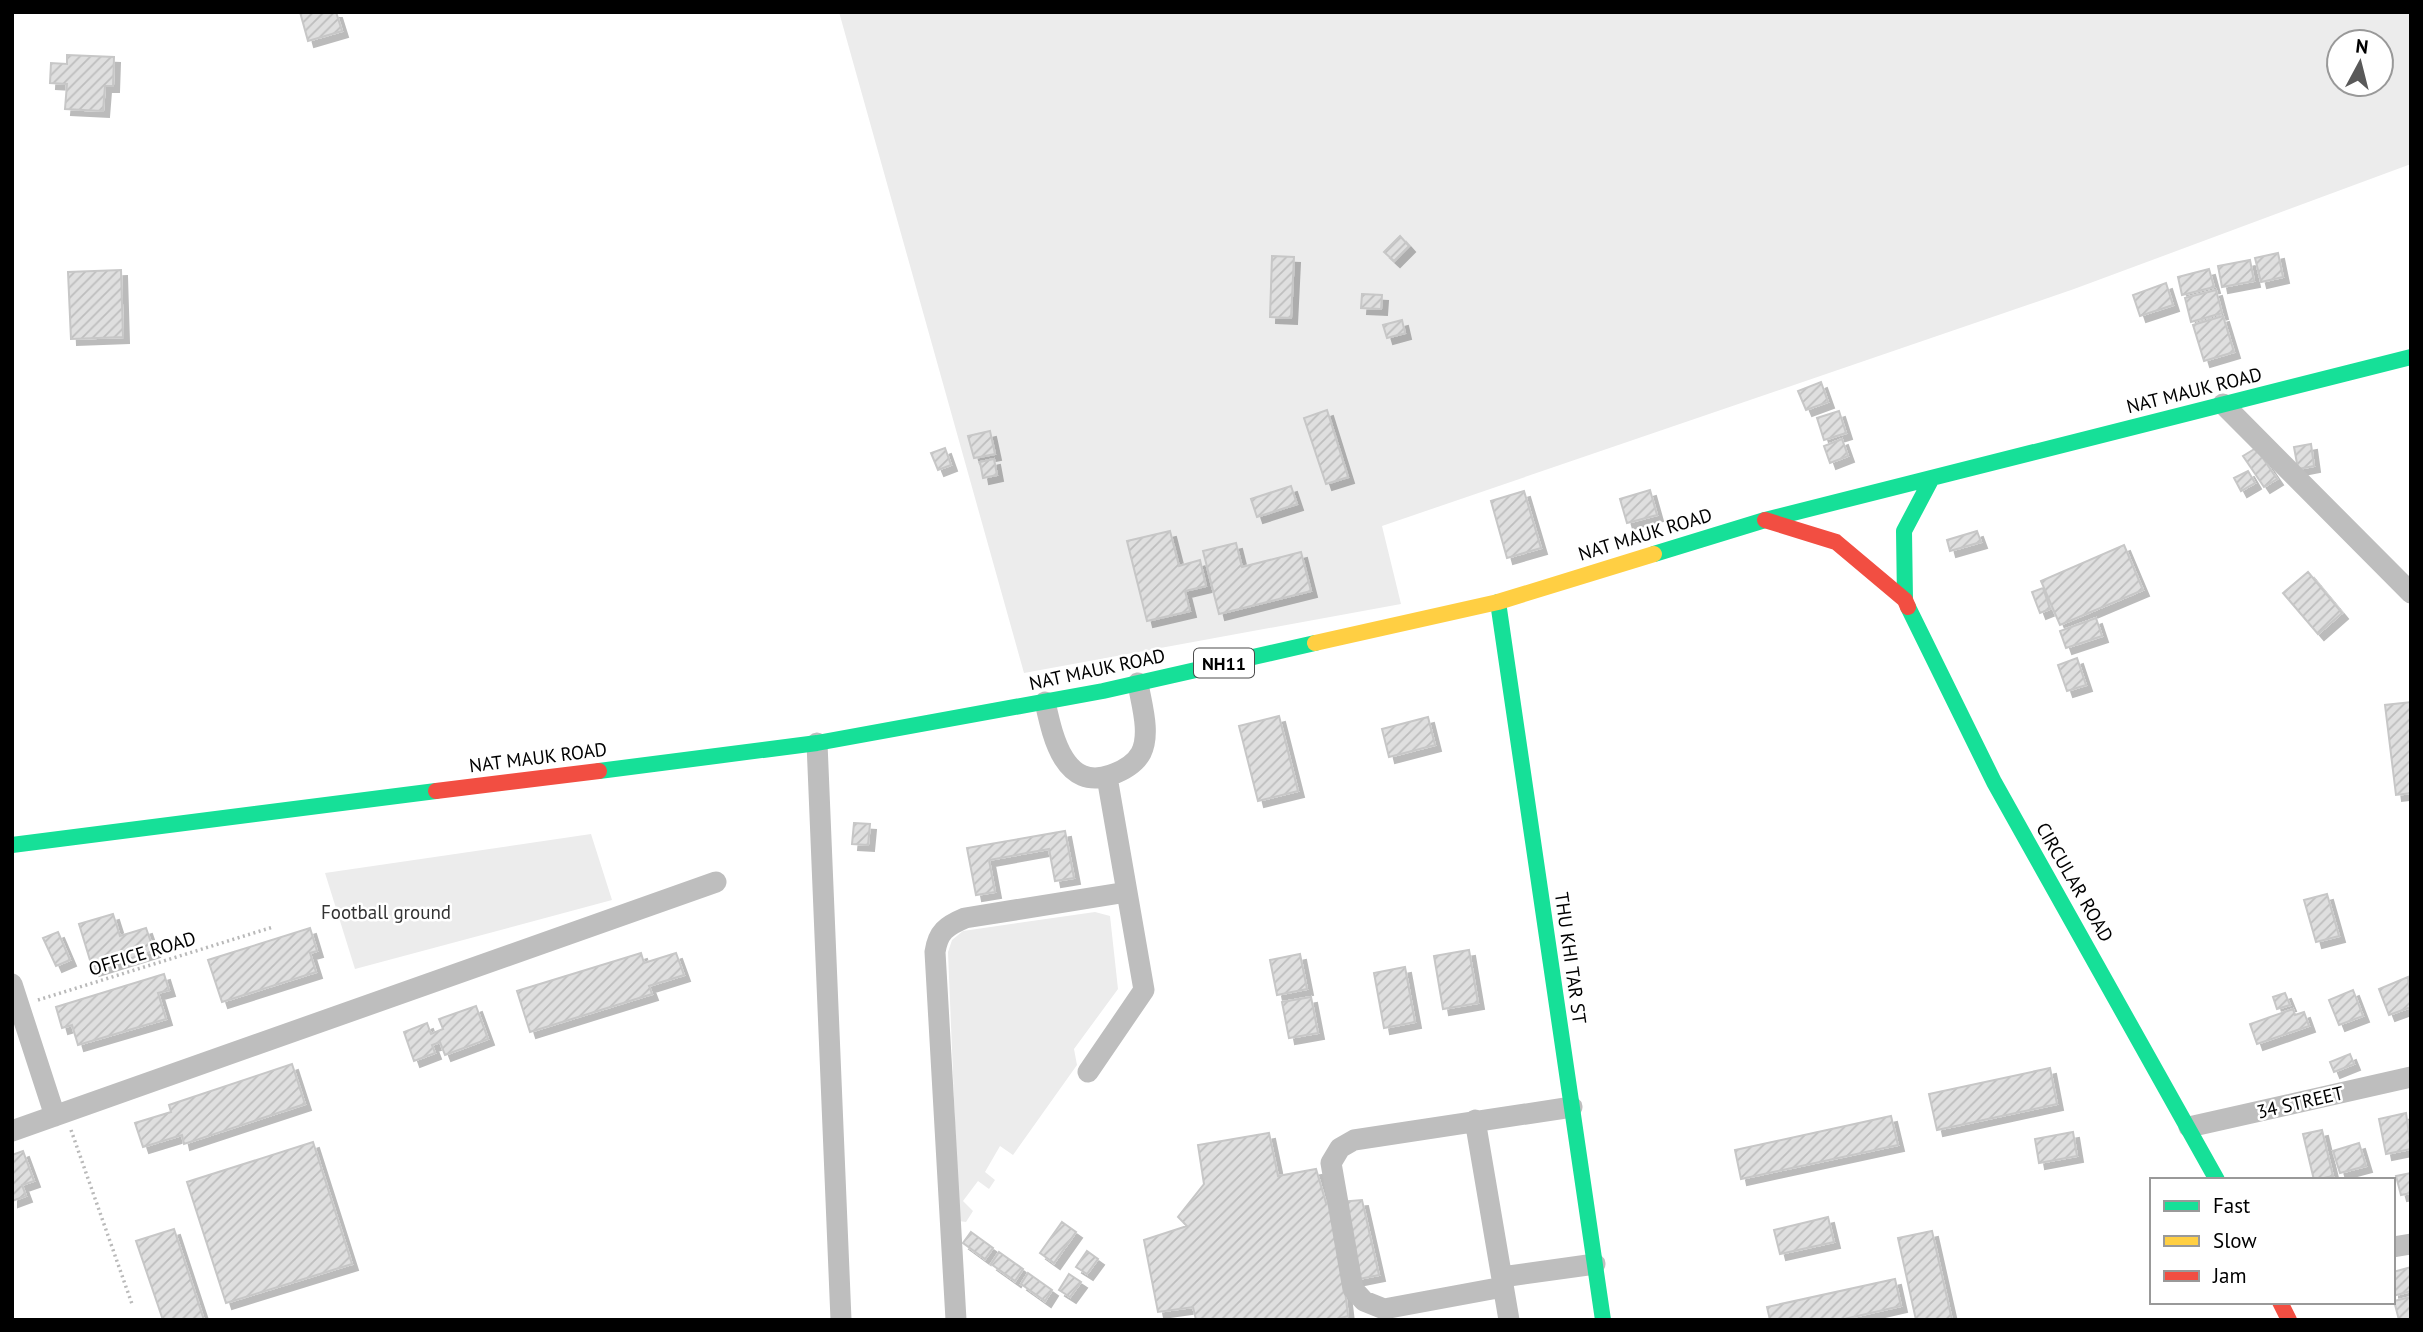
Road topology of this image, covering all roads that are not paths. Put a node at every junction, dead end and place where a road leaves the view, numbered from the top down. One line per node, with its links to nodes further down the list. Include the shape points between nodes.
1 (2411, 357): 2 (main road, NAT MAUK ROAD / NH11)
2 (2223, 404): 3 (main road, NAT MAUK ROAD / NH11); 5 (street)
3 (1932, 478): 4 (main road, NAT MAUK ROAD / NH11); 6 (main road, via 1904,531)
4 (1765, 520): 6 (main road, via 1836,542); 7 (main road, NAT MAUK ROAD / NH11)
5 (2411, 593)
6 (1905, 600): 21 (main road, CIRCULAR ROAD, via 1994,782)
7 (1498, 602): 8 (main road, NAT MAUK ROAD / NH11); 18 (main road, THU KHI TAR ST)
8 (1138, 683): 9 (main road, NAT MAUK ROAD / NH11); 11 (street, via 1145,732 1141,753 1126,769)
9 (1045, 702): 10 (main road, NAT MAUK ROAD / NH11); 11 (street, via 1055,746 1068,765 1086,776)
10 (817, 743): 12 (main road, NAT MAUK ROAD / NH11); 27 (street)
11 (1107, 777): 14 (street)
12 (12, 845)
13 (716, 882): 19 (street)
14 (1127, 892): 16 (street, via 1144,990); 28 (street, via 965,918 948,925 937,937)
15 (12, 984): 19 (street)
16 (1088, 1072)
17 (2411, 1077): 21 (street, 34 STREET)
18 (1572, 1107): 20 (street); 24 (main road, THU KHI TAR ST)
19 (60, 1114): 22 (street)
20 (1475, 1120): 25 (street); 25 (street, via 1354,1140 1340,1148 1331,1163 1353,1289 1364,1301 1384,1309)
21 (2189, 1126): 23 (main road, CIRCULAR ROAD)
22 (12, 1131)
23 (2216, 1178)
24 (1595, 1265): 25 (street); 30 (main road, THU KHI TAR ST)
25 (1503, 1282): 29 (street)
26 (2281, 1304): 31 (main road)
27 (841, 1320)
28 (956, 1320)
29 (1509, 1320)
30 (1603, 1320)
31 (2289, 1320)

